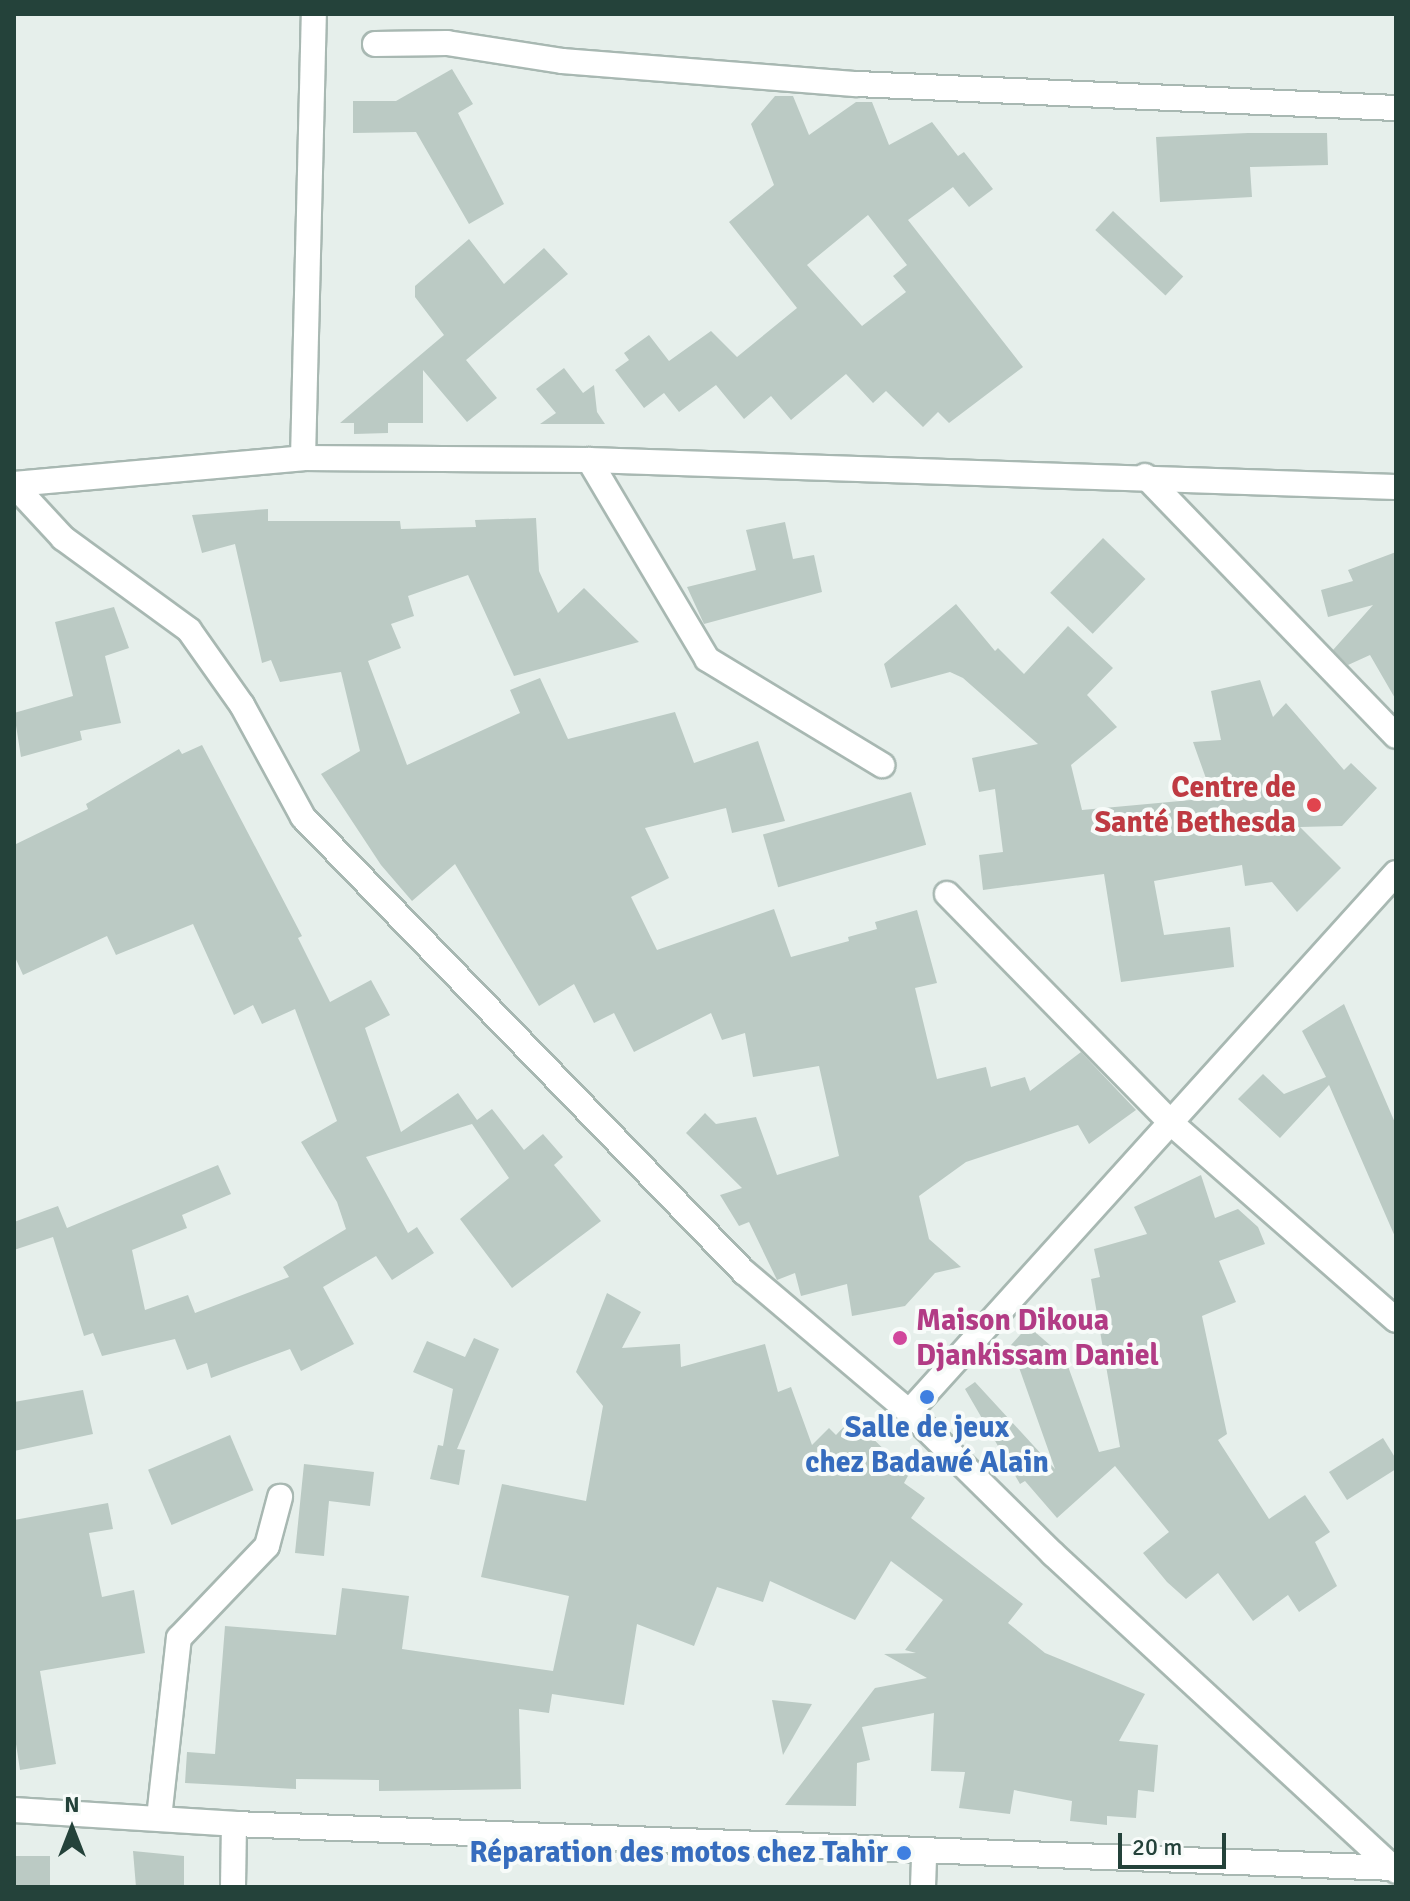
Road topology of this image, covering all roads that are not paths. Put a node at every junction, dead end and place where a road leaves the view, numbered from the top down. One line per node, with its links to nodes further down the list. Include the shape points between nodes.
1 (314, 14): 4 (street)
2 (375, 44): 3 (street, via 447,43 562,61 857,84)
3 (1396, 108)
4 (303, 458): 5 (street); 7 (street)
5 (589, 460): 6 (street); 10 (street, via 707,659)
6 (1145, 476): 8 (street); 9 (street)
7 (14, 484): 15 (street, via 63,538 189,630 242,705 303,817 744,1272)
8 (1396, 487)
9 (1396, 736)
10 (882, 765)
11 (1396, 873): 13 (street)
12 (947, 894): 13 (street)
13 (1171, 1123): 14 (street); 15 (street)
14 (1396, 1320)
15 (909, 1412): 21 (street, via 1053,1554)
16 (280, 1497): 18 (street, via 267,1546 179,1638)
17 (14, 1810): 18 (street)
18 (159, 1818): 19 (street)
19 (234, 1824): 20 (street); 22 (street)
20 (924, 1851): 21 (street); 23 (street)
21 (1395, 1869): 24 (street)
22 (233, 1887)
23 (923, 1887)
24 (1377, 1887)

